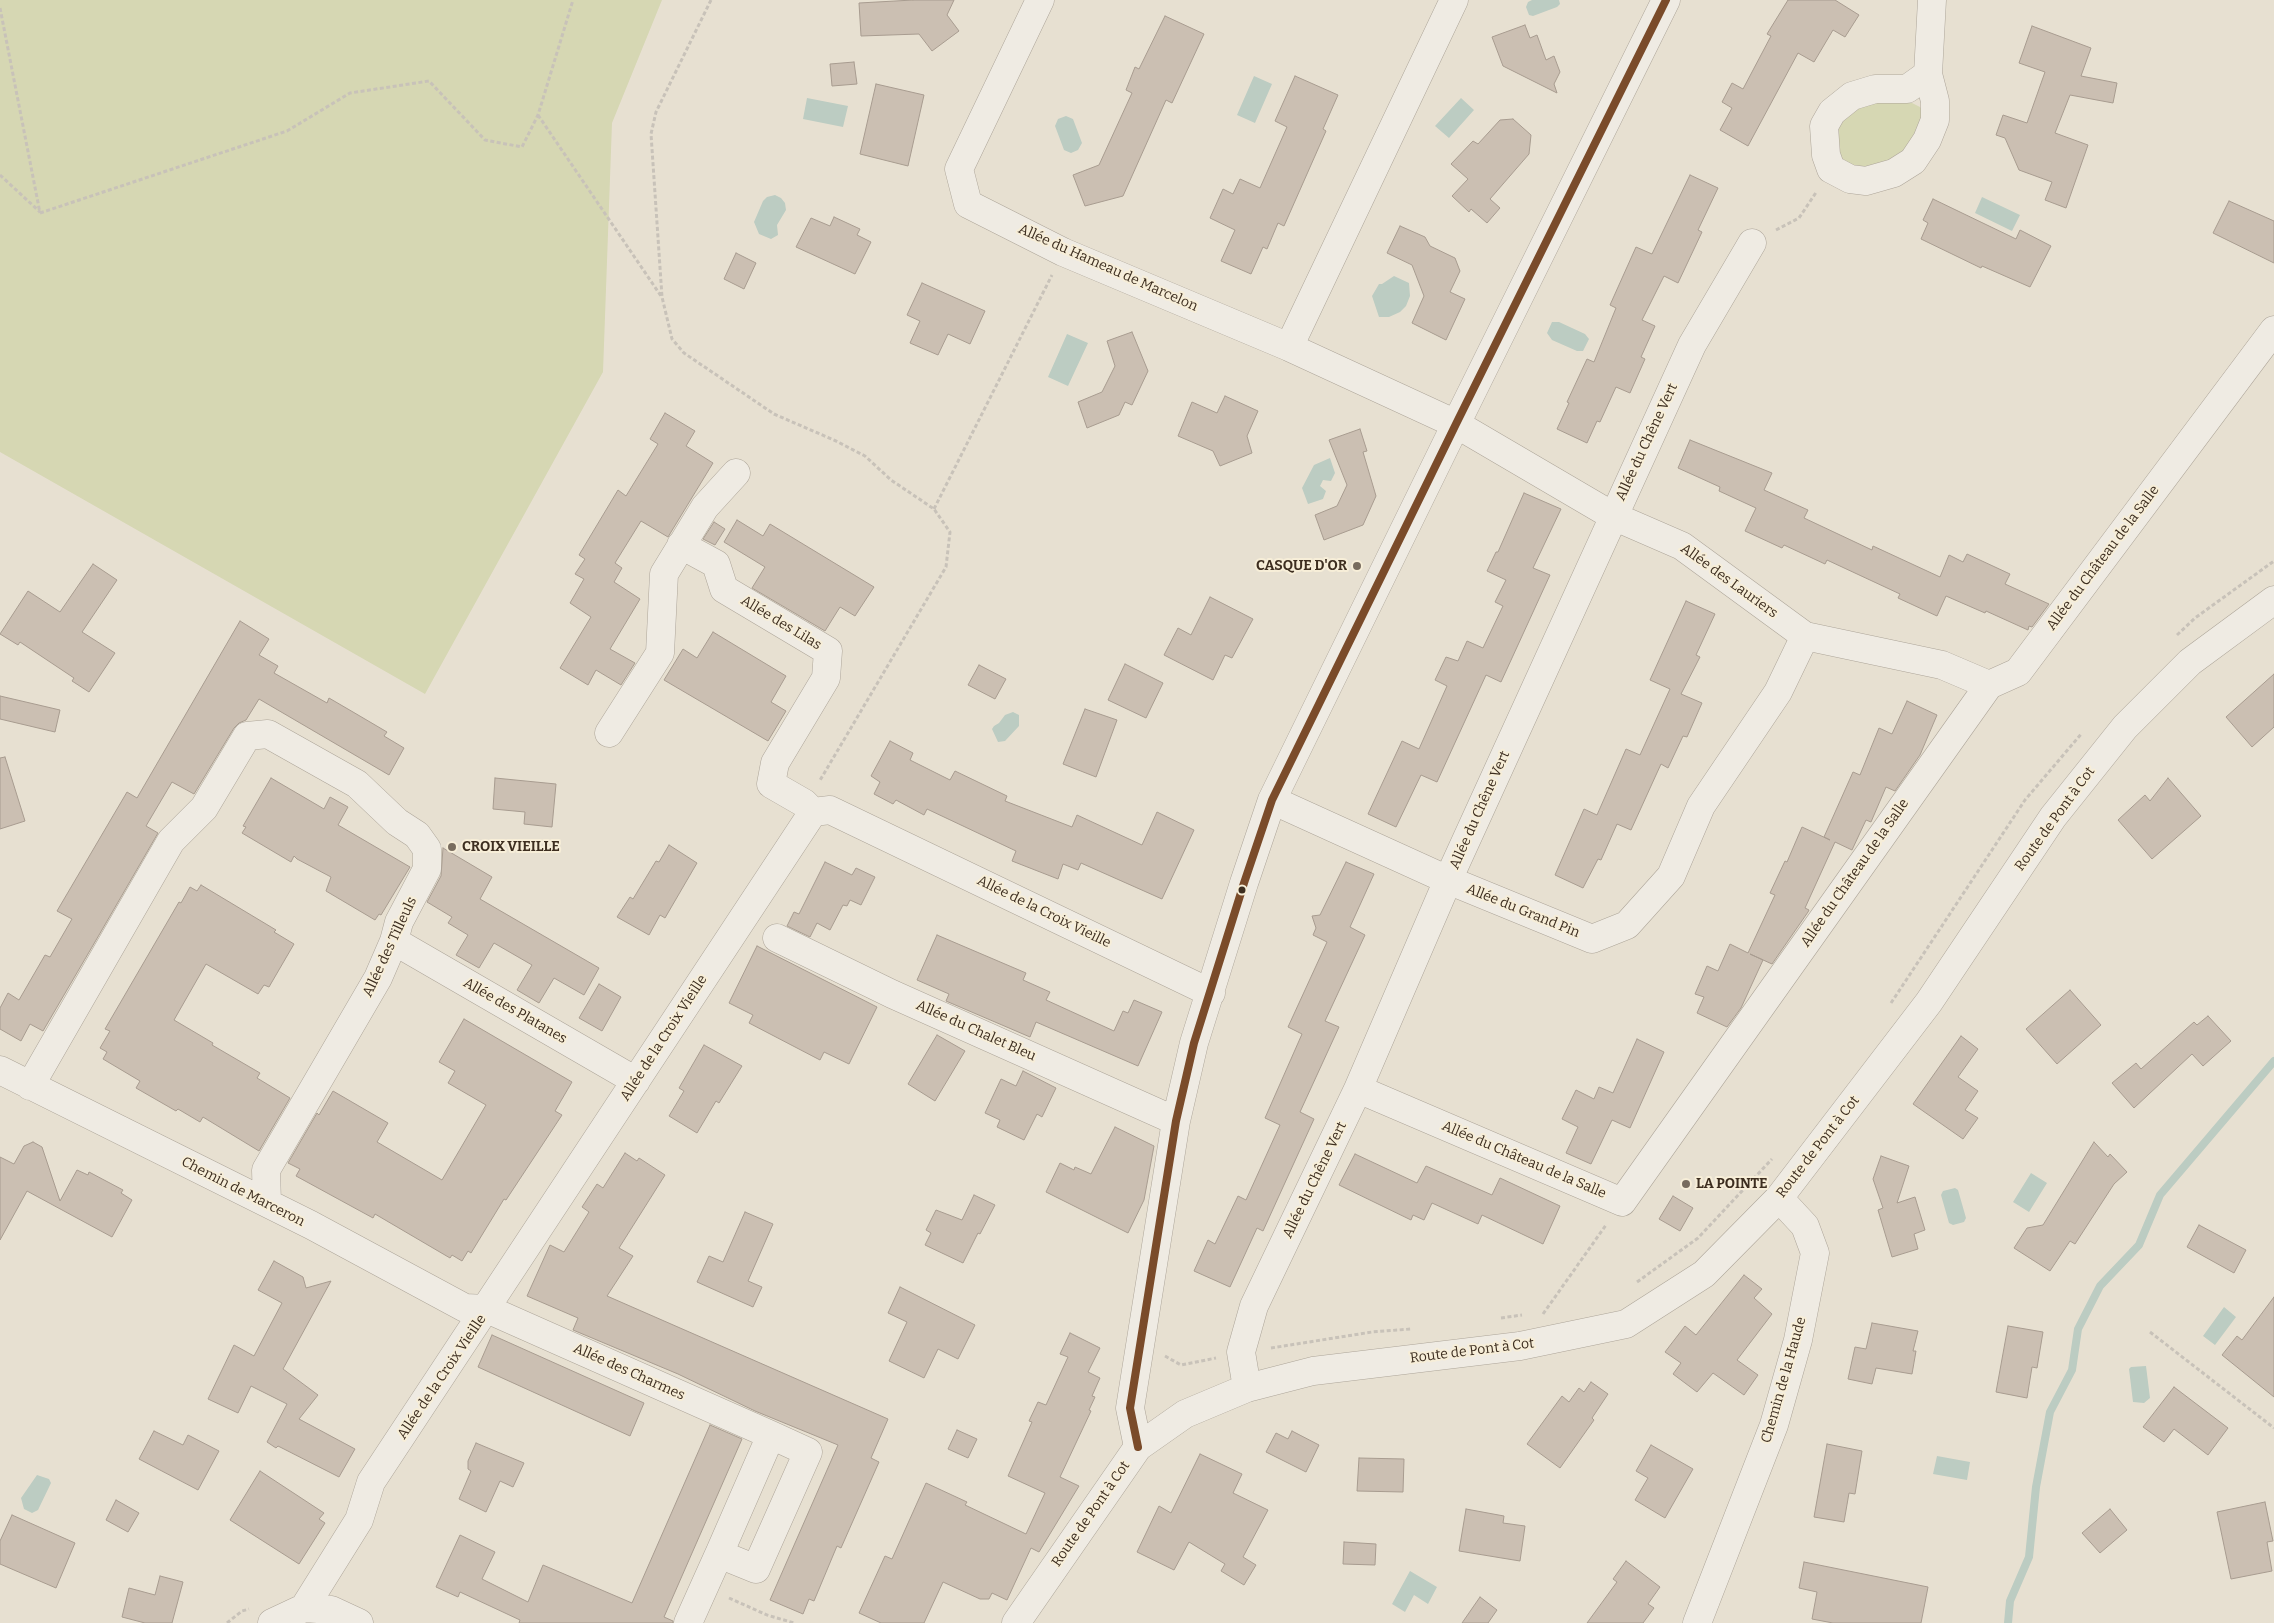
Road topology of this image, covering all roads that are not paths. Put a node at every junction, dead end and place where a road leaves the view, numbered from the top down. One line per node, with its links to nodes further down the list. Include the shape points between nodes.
1 (1040, 0): 8 (street, Allée du Hameau de Marcelon, via 959,169 968,204 1063,252)
2 (1454, 0): 8 (street)
3 (1666, 0): 9 (street)
4 (1932, 0): 5 (street)
5 (1928, 74): 5 (street, via 1936,101 1935,120 1927,140 1912,160 1894,172 1866,181 1850,179 1831,170 1826,155 1824,126 1832,112 1852,96 1875,89 1907,89)
6 (1752, 244): 11 (street, Allée du Chêne Vert, via 1692,345)
7 (2274, 330): 15 (street, Allée du Château de la Salle, via 2018,672)
8 (1289, 346): 9 (street, Allée du Hameau de Marcelon)
9 (1456, 424): 11 (street, Allée des Lauriers); 17 (street)
10 (736, 473): 12 (street, via 705,507)
11 (1613, 516): 14 (street, Allée des Lauriers, via 1682,546); 19 (street, Allée du Chêne Vert)
12 (681, 546): 16 (street, via 664,574 660,653); 18 (street, Allée des Lilas, via 716,564 724,589 828,651 826,678 775,763 771,784)
13 (2274, 600): 28 (street, Route de Pont à Cot, via 2190,662 2125,727 2053,817 1929,1002)
14 (1805, 636): 15 (street, Allée des Lauriers, via 1942,665); 19 (street, Allée du Grand Pin, via 1778,692 1701,806 1671,876 1627,925 1592,939)
15 (1989, 685): 26 (street, Allée du Château de la Salle, via 1622,1202)
16 (609, 733)
17 (1272, 800): 19 (street, Allée du Grand Pin); 22 (street)
18 (808, 807): 22 (street, Allée de la Croix Vieille, via 830,810); 24 (street, Allée de la Croix Vieille)
19 (1448, 880): 26 (street, Allée du Chêne Vert)
20 (777, 938): 27 (street, Allée du Chalet Bleu, via 892,994)
21 (394, 940): 24 (street, Allée des Platanes); 25 (street, Allée des Tilleuls, via 398,922 427,869 427,849 416,835 397,822 357,784 268,734 247,736 204,808 171,841); 29 (street, Allée des Tilleuls, via 378,978 266,1170)
22 (1211, 993): 27 (street, via 1192,1052)
23 (0, 1070): 25 (street, Chemin de Marceron)
24 (636, 1081): 30 (street, Allée de la Croix Vieille)
25 (30, 1086): 29 (street, Chemin de Marceron)
26 (1358, 1089): 31 (street, Allée du Chêne Vert, via 1254,1306 1241,1352)
27 (1176, 1120): 33 (street, via 1130,1408)
28 (1779, 1198): 31 (street, Route de Pont à Cot, via 1704,1274 1626,1324 1520,1346 1313,1371); 40 (street, Chemin de la Haude, via 1805,1226 1815,1253 1806,1301 1774,1425)
29 (267, 1203): 30 (street, Chemin de Marceron, via 465,1308)
30 (487, 1309): 32 (street, Allée des Charmes); 35 (street, Allée de la Croix Vieille, via 371,1482 359,1520)
31 (1248, 1388): 33 (street, Route de Pont à Cot, via 1185,1414)
32 (770, 1435): 34 (street); 34 (street, Allée des Charmes, via 808,1452 756,1569)
33 (1138, 1447): 39 (street, Route de Pont à Cot)
34 (718, 1554): 38 (street)
35 (304, 1608): 36 (street); 37 (street, via 331,1610)
36 (261, 1616)
37 (359, 1623)
38 (688, 1623)
39 (1016, 1623)
40 (1697, 1623)

